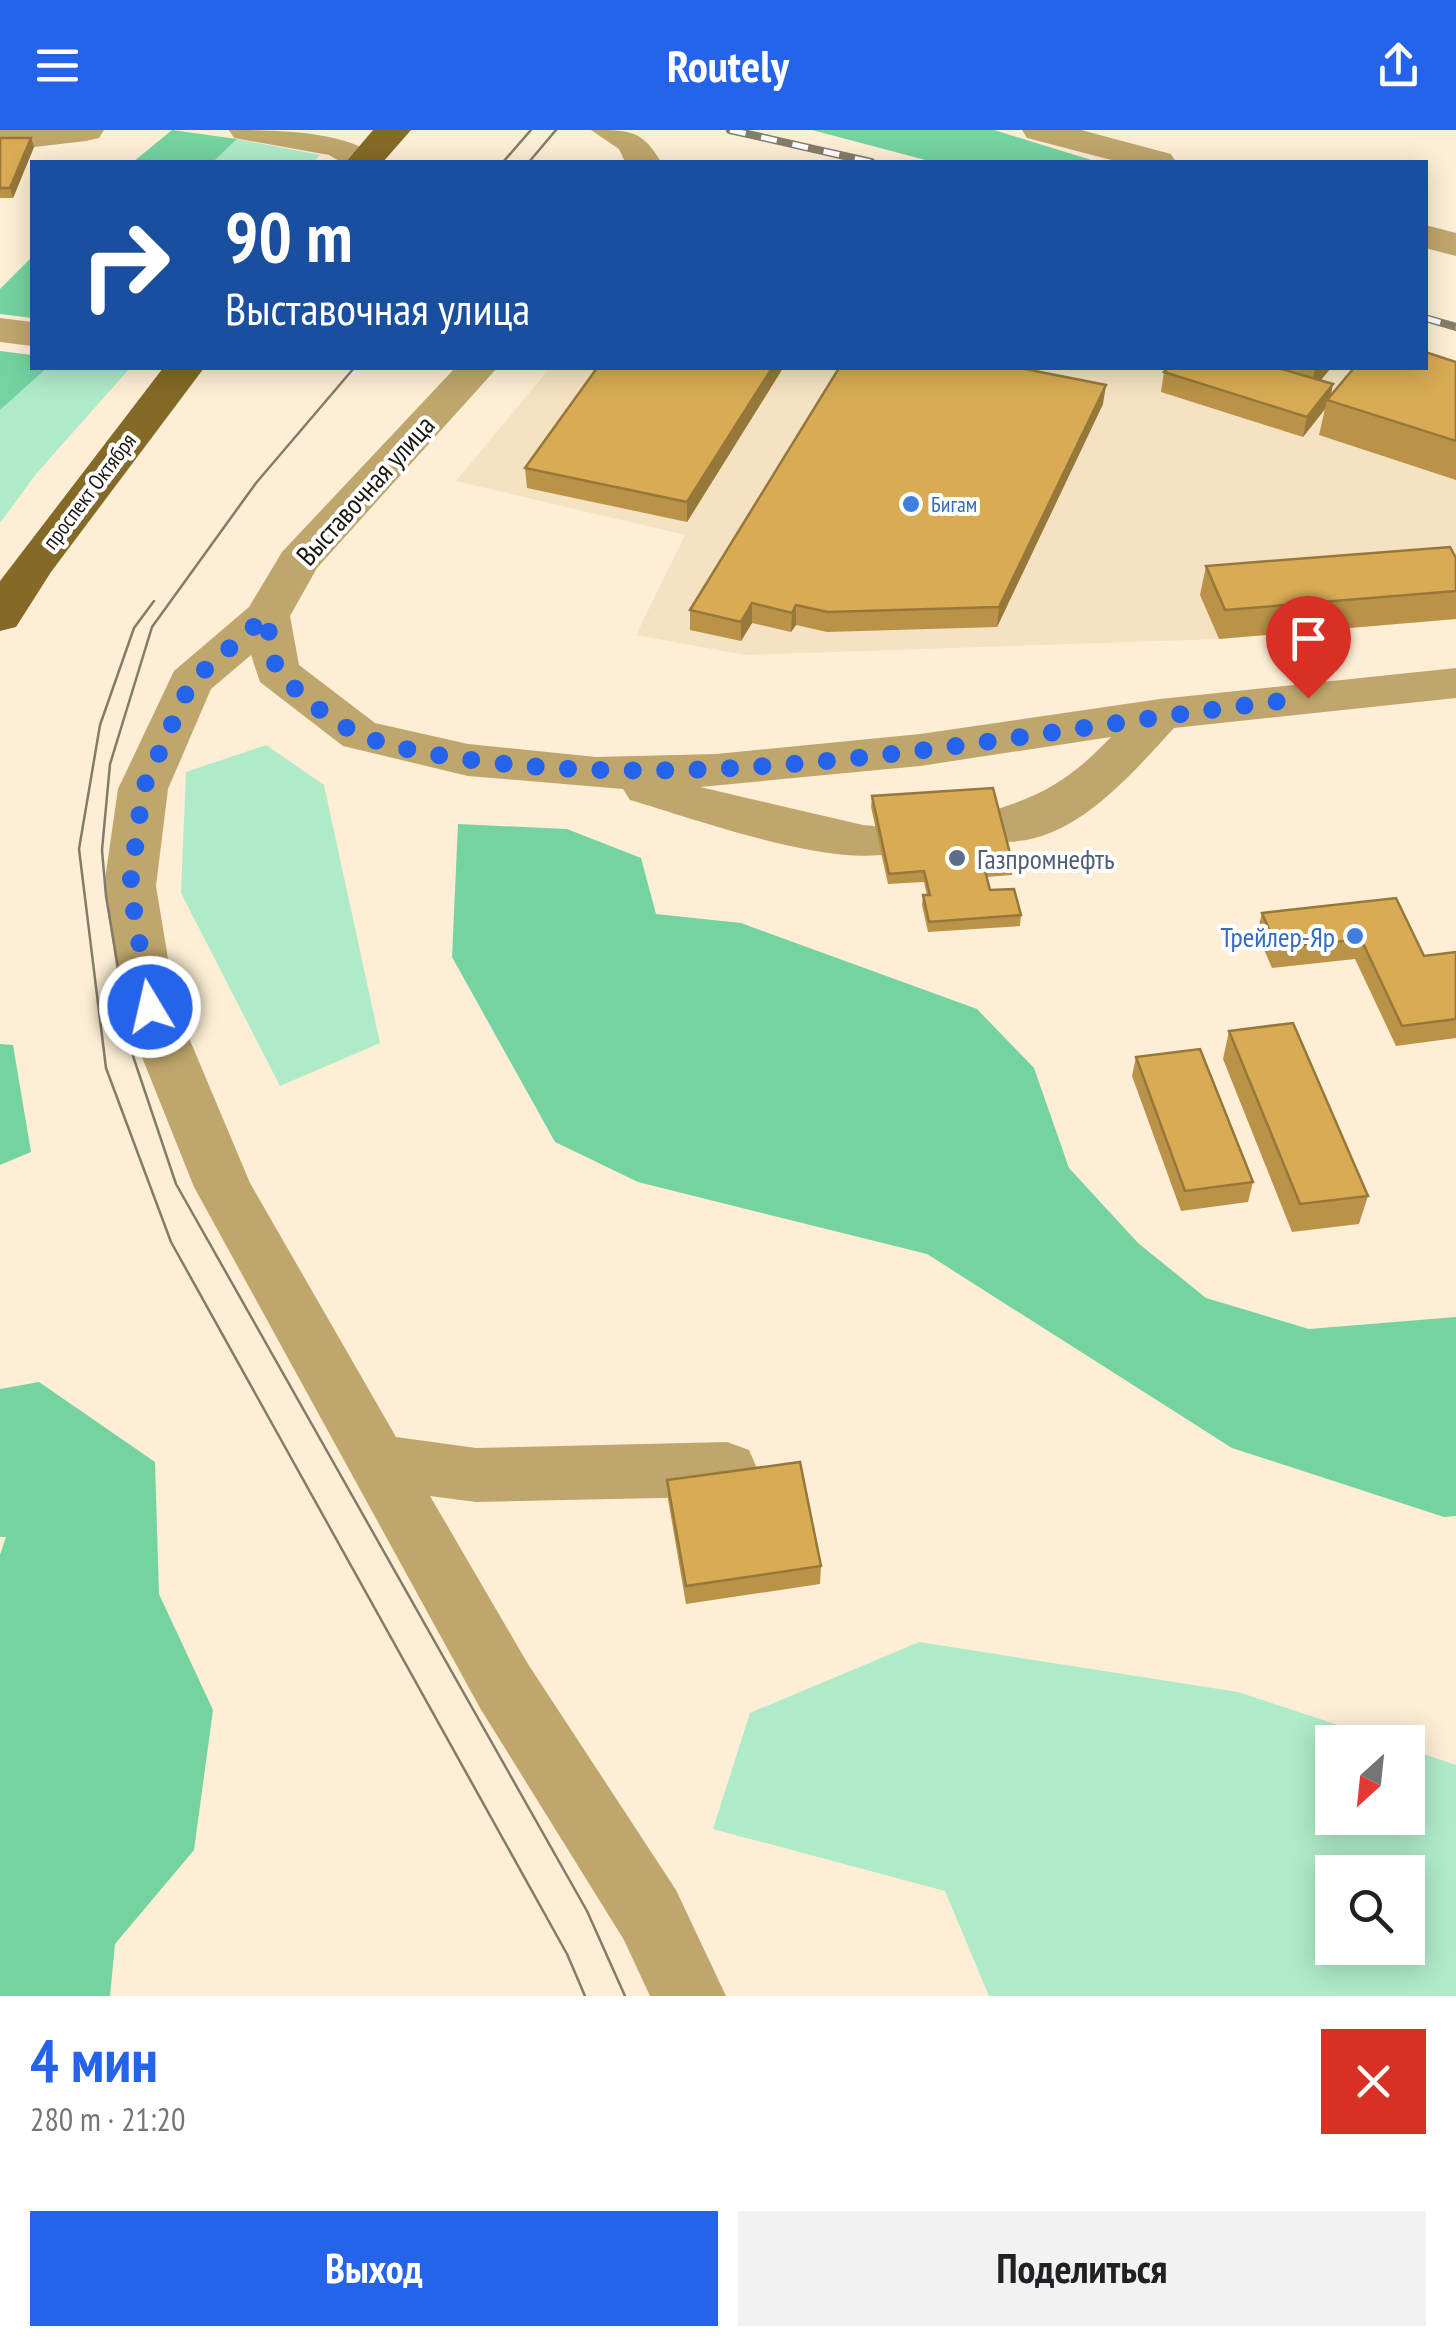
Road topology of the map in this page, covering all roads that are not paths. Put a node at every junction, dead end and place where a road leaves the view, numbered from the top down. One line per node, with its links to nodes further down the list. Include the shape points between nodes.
1 (86, 130): 6 (street)
2 (247, 130): 7 (street, via 340,146)
3 (394, 130): 8 (main road)
4 (609, 130): 9 (street, via 634,143)
5 (1040, 130): 10 (street)
6 (0, 140)
7 (361, 160)
8 (366, 160)
9 (642, 160)
10 (1151, 160)
11 (1428, 237): 12 (street)
12 (1456, 245)
13 (0, 330): 14 (street)
14 (30, 334)
15 (182, 370): 18 (main road, проспект Октября, via 31,566)
16 (476, 370): 17 (street, Выставочная улица, via 298,562)
17 (266, 616): 21 (street, via 277,671 360,735 468,760); 24 (street, Выставочная улица, via 191,682 143,789 130,886 150,1007 224,1187)
18 (0, 617)
19 (1456, 683): 20 (street)
20 (1160, 714): 21 (street, via 920,750 716,770); 22 (street, via 1088,790 1034,822)
21 (596, 773): 23 (street, via 744,816)
22 (999, 826)
23 (878, 840)
24 (377, 1462): 25 (street, via 476,1475 727,1469); 26 (street, Выставочная улица, via 504,1686 650,1915)
25 (734, 1489)
26 (689, 1996)

